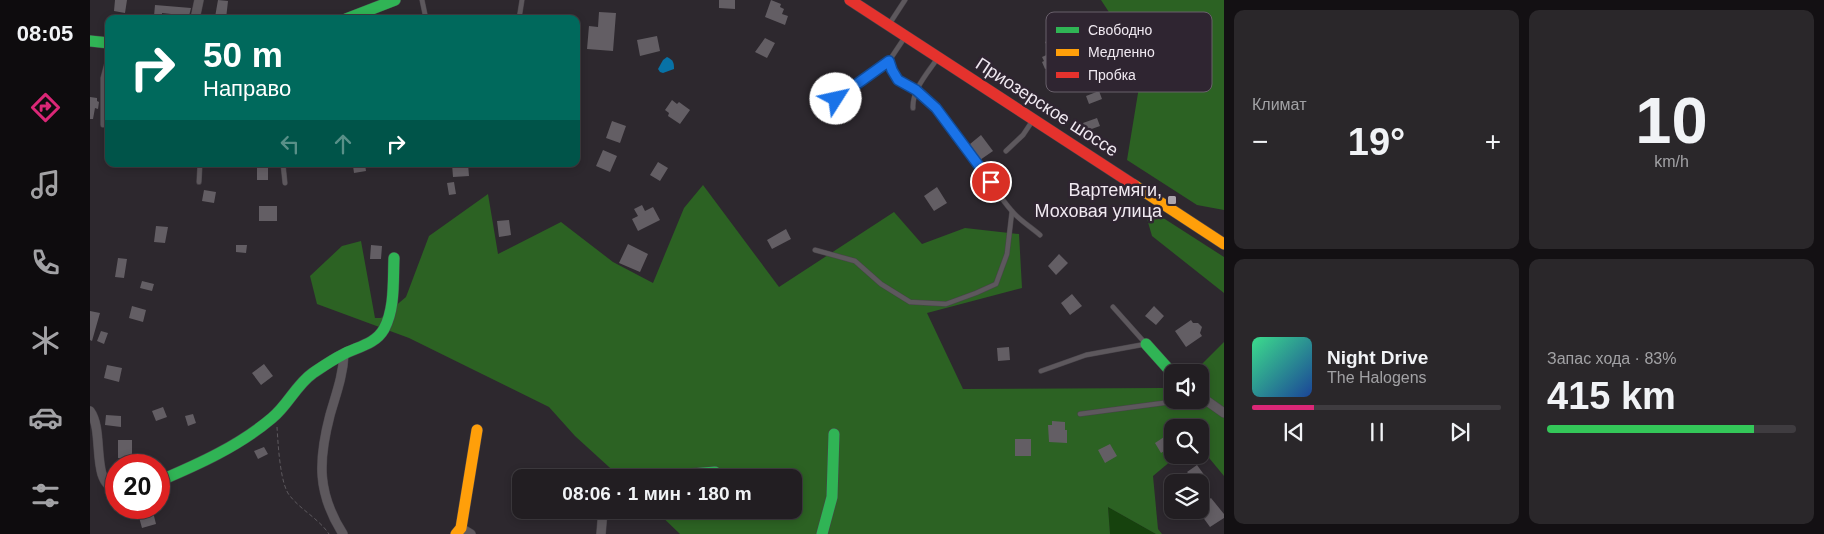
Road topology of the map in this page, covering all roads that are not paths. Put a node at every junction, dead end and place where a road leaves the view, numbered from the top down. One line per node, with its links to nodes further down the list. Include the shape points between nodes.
1 (199, 0): 7 (street)
2 (395, 0): 8 (street)
3 (422, 0): 9 (lane)
4 (522, 0): 10 (lane)
5 (850, 0): 11 (street, Приозерское шоссе)
6 (905, 0): 11 (lane)
7 (196, 15)
8 (356, 15)
9 (425, 15)
10 (520, 15)
11 (890, 25): 12 (street, Приозерское шоссе)
12 (906, 35): 15 (street, Приозерское шоссе); 16 (lane)
13 (90, 41): 14 (street)
14 (105, 43)
15 (939, 56): 18 (lane); 21 (street, Приозерское шоссе)
16 (889, 61): 18 (lane, via 898,80); 19 (lane)
17 (105, 70): 22 (lane)
18 (916, 90): 20 (lane); 28 (lane, via 936,108)
19 (836, 99)
20 (912, 108)
21 (1034, 119): 23 (lane, via 1023,135); 30 (street, Приозерское шоссе)
22 (103, 125)
23 (1006, 150)
24 (200, 167): 26 (lane)
25 (283, 167): 27 (lane)
26 (199, 182)
27 (285, 183)
28 (1012, 212): 29 (lane); 31 (lane, via 1007,254 996,284 946,304 910,302 855,262)
29 (1040, 235)
30 (1224, 244)
31 (815, 250)
32 (394, 258): 35 (street, via 385,327 378,338)
33 (1113, 307): 34 (lane)
34 (1146, 344): 36 (street); 37 (lane, via 1086,355)
35 (344, 354): 45 (street, via 304,379 264,426); 49 (street, via 343,371 324,443 322,477 327,504)
36 (1164, 364)
37 (1041, 370)
38 (1209, 402): 41 (street)
39 (1164, 403): 42 (lane)
40 (90, 411): 46 (street, via 96,425 96,470)
41 (1224, 413)
42 (1080, 414)
43 (477, 430): 48 (street)
44 (834, 434): 51 (street, via 834,491)
45 (170, 476)
46 (105, 484)
47 (602, 519): 50 (street)
48 (462, 532)
49 (343, 534)
50 (601, 534)
51 (822, 534)

